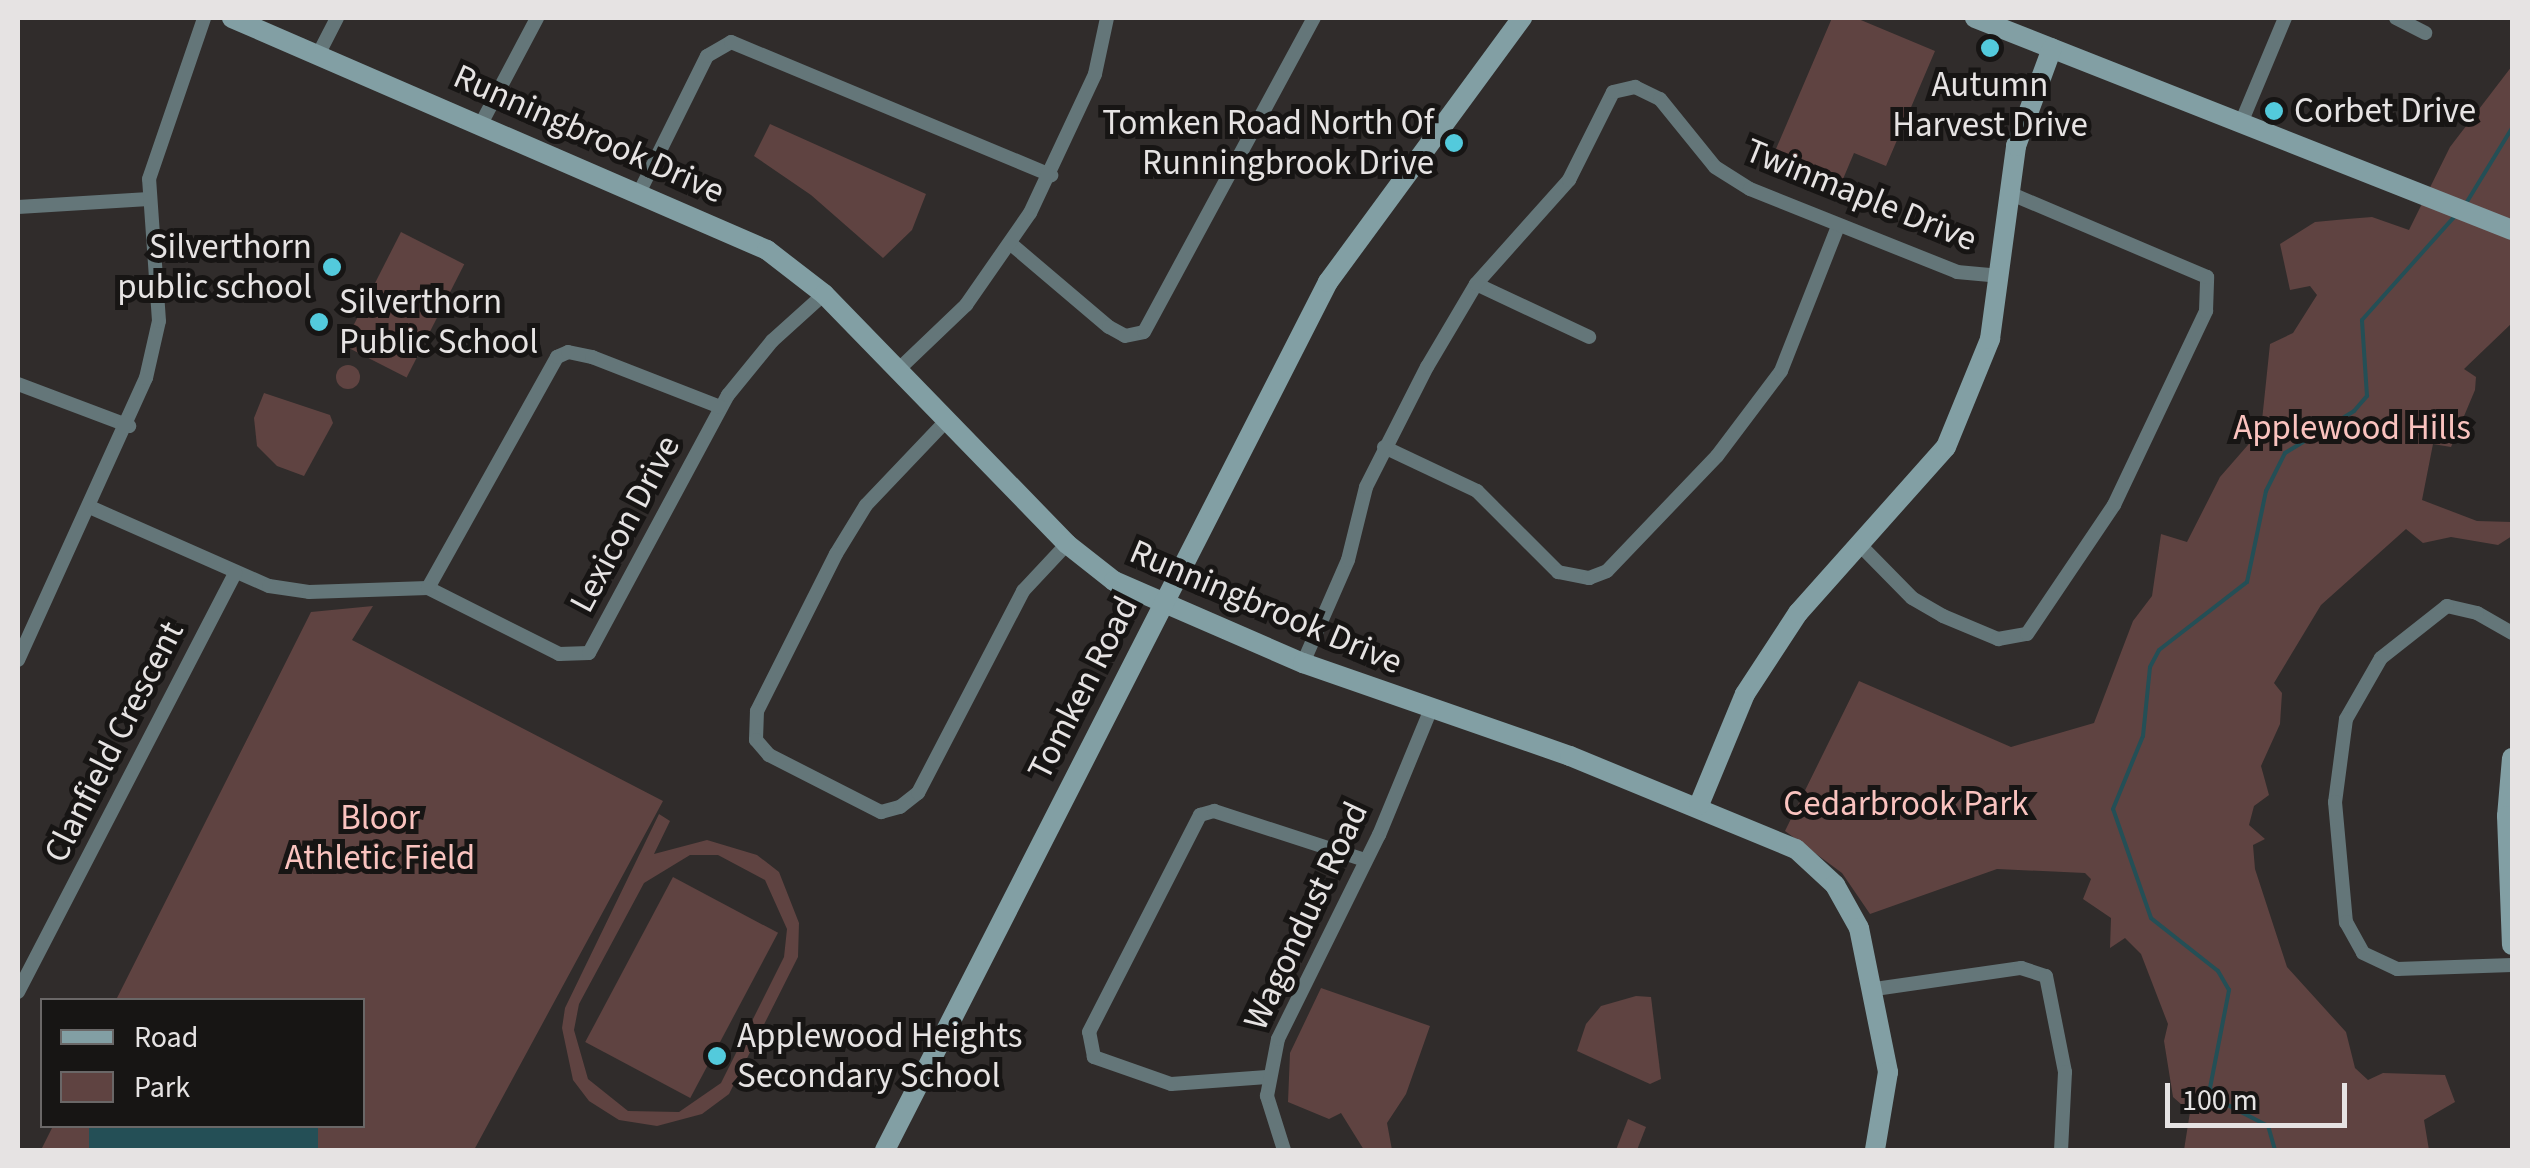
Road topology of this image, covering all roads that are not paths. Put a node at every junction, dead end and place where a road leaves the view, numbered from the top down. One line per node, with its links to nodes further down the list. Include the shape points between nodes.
1 (204, 18): 19 (street, via 149,179)
2 (232, 18): 13 (street, Runningbrook Drive)
3 (338, 18): 13 (street)
4 (537, 18): 14 (street)
5 (1107, 18): 16 (street, via 1094,74)
6 (1314, 18): 23 (street, via 1144,332 1125,336 1109,327)
7 (1522, 18): 39 (street, Tomken Road, via 1328,282)
8 (1975, 18): 12 (street)
9 (2285, 18): 15 (street)
10 (2396, 18): 11 (street)
11 (2425, 33)
12 (2052, 48): 15 (street); 17 (street, via 2022,121)
13 (318, 55): 14 (street, Runningbrook Drive)
14 (482, 122): 18 (street, Runningbrook Drive)
15 (2240, 122): 22 (street)
16 (1051, 176): 18 (street, via 731,42 708,56); 23 (street)
17 (2008, 193): 24 (street); 36 (street, via 2198,272 2212,292 2206,311 2114,505 2027,634 1998,639 1942,616 1912,598)
18 (638, 195): 26 (street, Runningbrook Drive, via 767,250)
19 (149, 199): 20 (street); 32 (street, via 159,331)
20 (18, 207)
21 (1838, 226): 24 (street, Twinmaple Drive, via 1957,272); 25 (street, Twinmaple Drive, via 1728,178 1672,109 1628,87 1608,98 1569,180); 33 (street, via 1781,371 1717,456 1607,572 1589,578 1558,572 1477,491)
22 (2502, 226)
23 (1011, 244): 28 (street, via 966,305)
24 (2001, 276): 36 (street, via 1990,338 1946,447)
25 (1476, 284): 27 (street); 33 (street, Twinmaple Drive)
26 (824, 294): 28 (street, Runningbrook Drive); 30 (street, Lexicon Drive, via 772,341)
27 (1590, 337)
28 (900, 368): 31 (street, Runningbrook Drive)
29 (18, 384): 32 (street)
30 (720, 407): 38 (street, via 592,357 558,357); 38 (street, Lexicon Drive, via 589,653 559,654)
31 (947, 420): 35 (street, Runningbrook Drive); 35 (street, via 866,505 836,554 757,710 756,740 770,754 881,812 900,808 918,793 1014,606)
32 (129, 426): 34 (street)
33 (1384, 448): 42 (street, Twinmaple Drive, via 1356,517 1348,560)
34 (92, 508): 37 (street, Lexicon Drive); 41 (street)
35 (1067, 544): 39 (street, Runningbrook Drive, via 1114,581)
36 (1860, 545): 45 (street, via 1823,580 1768,657)
37 (235, 572): 38 (street, Lexicon Drive, via 308,592); 51 (street, Clanfield Crescent)
38 (428, 588)
39 (1164, 602): 42 (street, Runningbrook Drive); 53 (street, Tomken Road)
40 (2512, 633): 49 (street, via 2477,613 2447,606 2381,658 2346,720 2335,802 2346,922 2364,953 2397,968)
41 (18, 660)
42 (1302, 663): 43 (street, Runningbrook Drive)
43 (1430, 710): 45 (street, Runningbrook Drive); 46 (street, Wagondust Road)
44 (2512, 758): 47 (street)
45 (1699, 805): 50 (street, Runningbrook Drive, via 1816,864 1852,910)
46 (1365, 860): 52 (street, Wagondust Road, via 1278,1040); 52 (street, via 1214,812 1200,815 1088,1032 1094,1058 1171,1084)
47 (2511, 875): 48 (street)
48 (2512, 945)
49 (2512, 965)
50 (1875, 988): 55 (street, Runningbrook Drive, via 1888,1086); 56 (street, via 2021,968 2046,976 2065,1072)
51 (18, 992)
52 (1267, 1077): 54 (street, Wagondust Road, via 1271,1119)
53 (885, 1150)
54 (1284, 1150)
55 (1875, 1150)
56 (2061, 1150)

